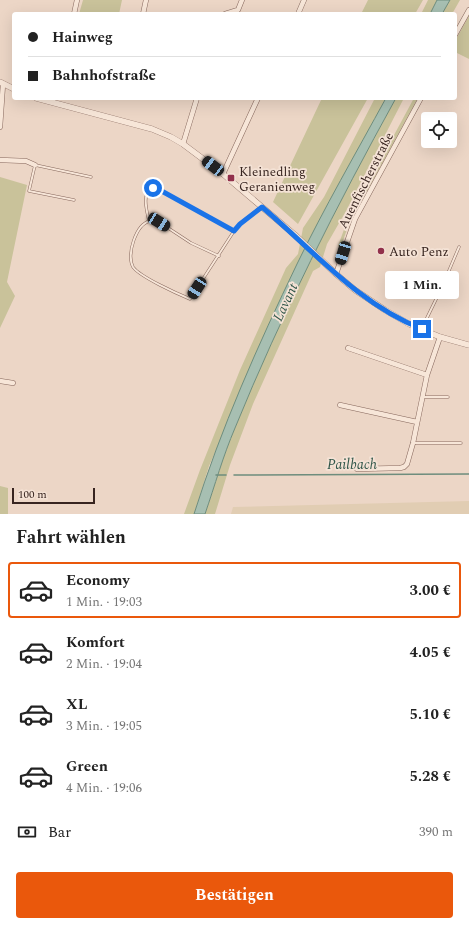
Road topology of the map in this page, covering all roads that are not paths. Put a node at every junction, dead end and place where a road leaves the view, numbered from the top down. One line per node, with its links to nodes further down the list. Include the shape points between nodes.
1 (77, 0): 6 (street)
2 (146, 0): 7 (street)
3 (242, 0): 8 (street, via 238,10)
4 (304, 0): 9 (street)
5 (469, 10): 10 (street)
6 (74, 12)
7 (143, 12)
8 (232, 12)
9 (299, 12)
10 (457, 31)
11 (1, 83): 12 (street); 17 (street)
12 (12, 88)
13 (196, 100): 18 (street)
14 (257, 100): 21 (street)
15 (420, 100): 29 (street, Auenfischerstraße, via 355,219)
16 (58, 101): 18 (street, via 152,129)
17 (0, 127)
18 (183, 144): 21 (street)
19 (0, 160): 20 (street, via 26,161)
20 (35, 165): 22 (lane); 23 (lane, via 29,191)
21 (223, 174): 24 (street)
22 (91, 177)
23 (74, 200)
24 (262, 207): 26 (lane); 29 (street)
25 (149, 221): 26 (lane, via 146,196 147,191 153,188); 28 (lane, via 159,222 191,243); 28 (lane, via 135,237 131,260 135,269 164,287 190,299)
26 (234, 231): 28 (lane)
27 (459, 247): 30 (lane)
28 (219, 256)
29 (336, 274): 30 (street, via 385,310)
30 (422, 329): 31 (street)
31 (440, 337): 32 (street); 34 (street)
32 (469, 345)
33 (348, 348): 34 (street)
34 (427, 375): 37 (street)
35 (0, 381): 36 (street)
36 (12, 383)
37 (423, 397): 38 (lane); 40 (street)
38 (448, 397)
39 (340, 405): 40 (street)
40 (417, 422): 41 (street)
41 (413, 443): 42 (lane); 43 (street, via 404,467)
42 (461, 443)
43 (357, 469)

